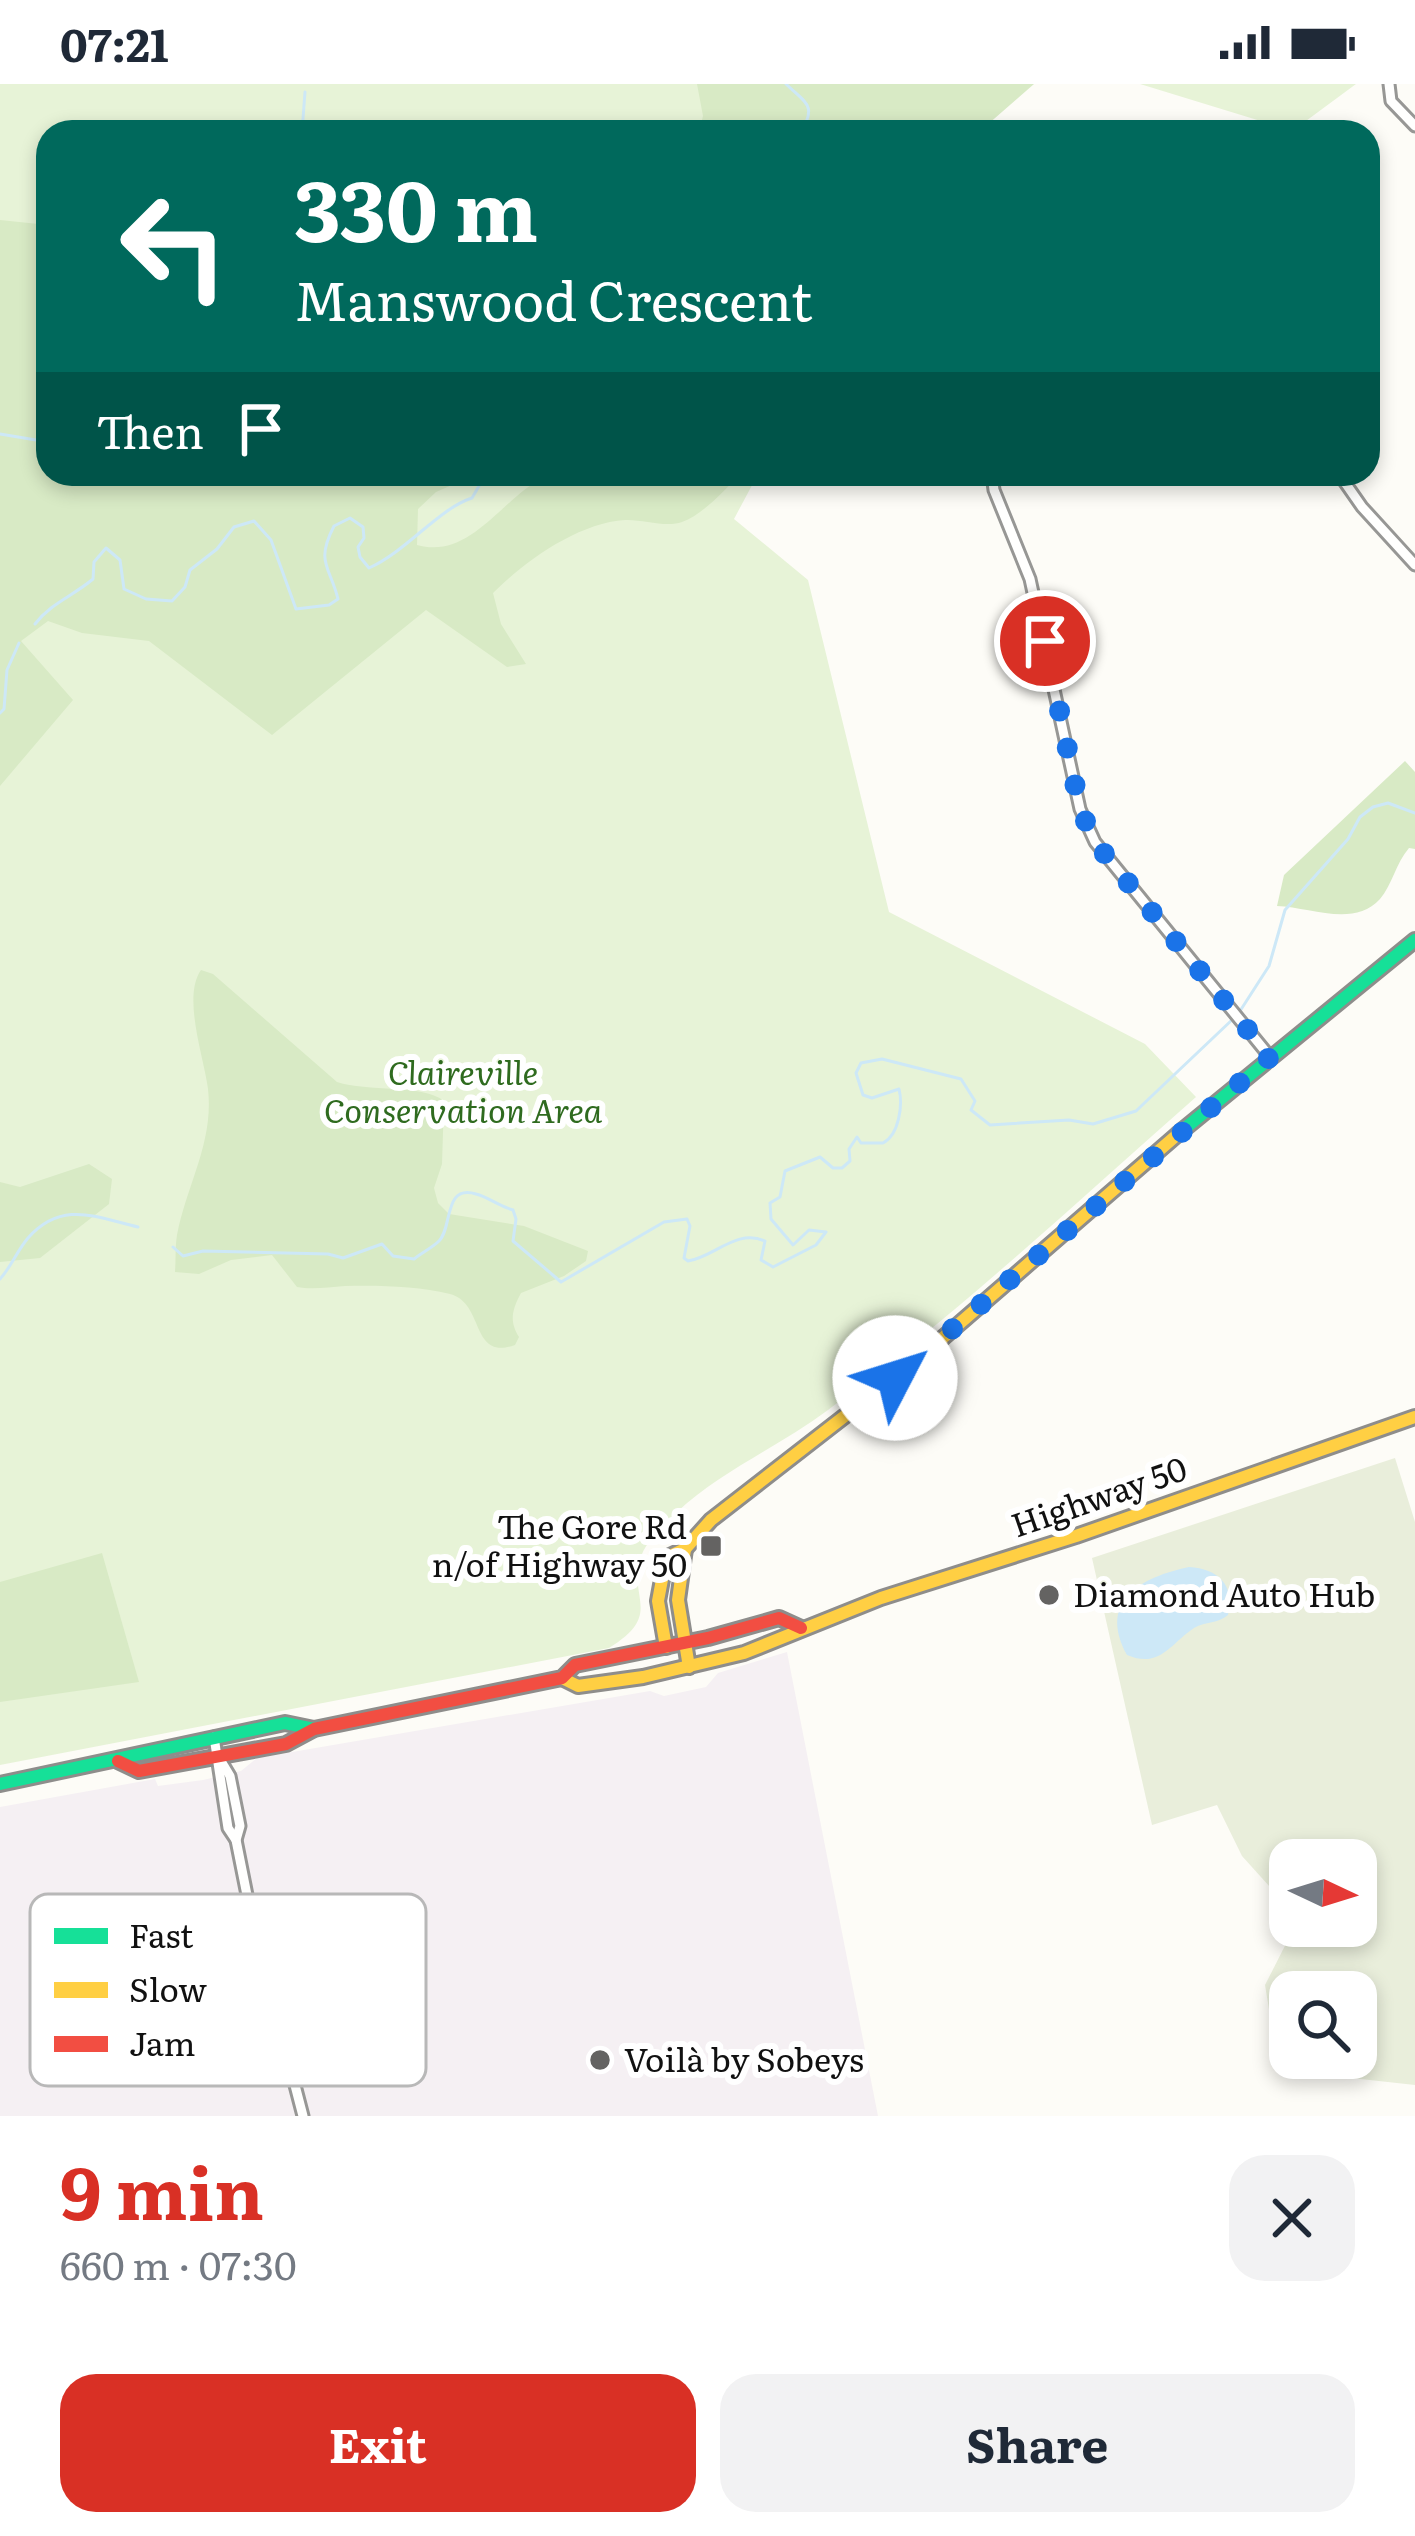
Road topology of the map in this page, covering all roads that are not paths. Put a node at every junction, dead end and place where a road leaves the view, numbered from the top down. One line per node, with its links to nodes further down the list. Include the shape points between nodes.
1 (1389, 84): 2 (street, via 1391,101)
2 (1415, 126)
3 (994, 486): 7 (street, via 1029,575 1080,809 1095,842)
4 (1348, 486): 5 (street)
5 (1415, 565)
6 (1415, 940): 7 (main road)
7 (1270, 1057): 9 (main road)
8 (1415, 1417): 10 (main road, Highway 50)
9 (685, 1549): 11 (main road, via 678,1600); 12 (main road, via 666,1558 659,1580)
10 (801, 1628): 11 (main road, Highway 50, via 779,1618); 13 (main road, Highway 50, via 766,1647)
11 (685, 1642): 12 (main road, Highway 50); 13 (main road)
12 (666, 1647): 14 (main road, Highway 50, via 575,1665)
13 (688, 1667): 14 (main road, Highway 50, via 578,1686)
14 (562, 1678): 15 (main road, Highway 50)
15 (314, 1729): 16 (main road, Highway 50, via 285,1723); 17 (main road, Highway 50, via 286,1744)
16 (214, 1737): 17 (street); 18 (main road, Highway 50)
17 (218, 1756): 18 (main road, Highway 50, via 139,1771); 20 (street, via 230,1776)
18 (118, 1762): 19 (main road, Highway 50)
19 (0, 1784)
20 (247, 1894)
21 (295, 2086): 22 (street)
22 (303, 2116)

